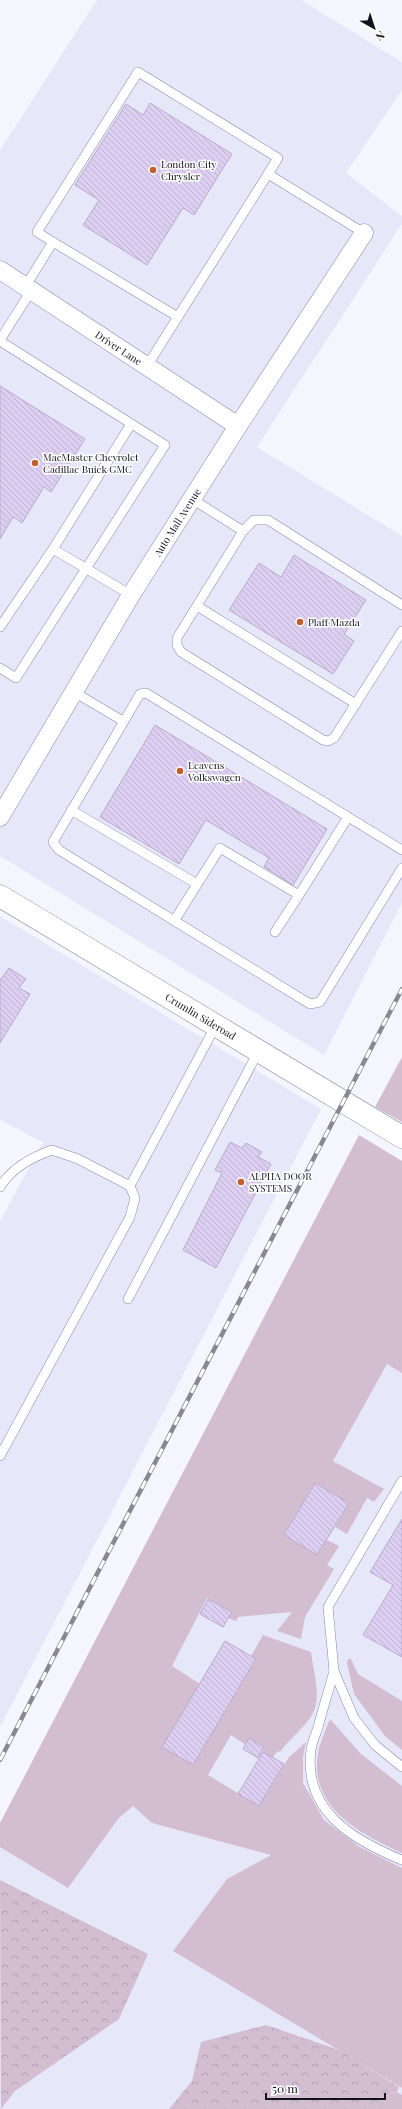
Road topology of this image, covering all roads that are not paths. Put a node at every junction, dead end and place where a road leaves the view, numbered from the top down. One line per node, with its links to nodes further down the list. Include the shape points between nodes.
1 (268, 174): 2 (lane); 3 (lane, via 278,158 138,72 37,232); 6 (lane)
2 (364, 233): 10 (street, Auto Mall Avenue)
3 (54, 242): 5 (lane); 6 (lane)
4 (0, 270): 5 (street, Driver Lane)
5 (28, 289): 7 (lane); 8 (street, Driver Lane)
6 (178, 317): 8 (lane)
7 (0, 340): 9 (lane)
8 (147, 366): 10 (street, Driver Lane)
9 (131, 424): 13 (lane); 14 (lane, via 165,445)
10 (238, 426): 11 (street, Auto Mall Avenue)
11 (192, 499): 12 (lane); 15 (street, Auto Mall Avenue)
12 (243, 531): 16 (lane, via 254,520 268,520); 17 (lane)
13 (53, 549): 14 (lane); 18 (lane)
14 (86, 568): 15 (lane); 20 (lane, via 16,678)
15 (131, 595): 21 (street, Auto Mall Avenue)
16 (402, 605)
17 (197, 606): 22 (lane); 22 (lane, via 177,638 181,652 323,740 334,738)
18 (0, 627)
19 (402, 631): 22 (lane)
20 (0, 668)
21 (74, 692): 23 (lane); 26 (street, Auto Mall Avenue)
22 (356, 704)
23 (123, 721): 24 (lane); 25 (lane, via 140,694 146,693)
24 (71, 810): 29 (lane); 32 (lane, via 53,842 54,846)
25 (348, 817): 27 (lane); 30 (lane)
26 (0, 818)
27 (402, 850)
28 (402, 868): 32 (lane, via 320,1002 315,1004 310,1004)
29 (197, 884): 30 (lane, via 220,848); 32 (lane)
30 (299, 895): 33 (lane)
31 (0, 896): 34 (street, Crumlin Sideroad)
32 (174, 920)
33 (275, 932)
34 (216, 1025): 35 (street, Crumlin Sideroad); 37 (lane)
35 (259, 1050): 36 (street, Crumlin Sideroad); 39 (lane)
36 (402, 1137)
37 (130, 1186): 38 (lane, via 78,1159 52,1150 29,1159 6,1178); 40 (lane, via 135,1198 130,1217)
38 (0, 1188)
39 (128, 1299)
40 (0, 1456)
41 (402, 1481): 42 (lane, via 328,1607)
42 (334, 1671): 43 (lane, via 354,1718 374,1745); 44 (lane, via 311,1750 312,1782 329,1816 352,1835)
43 (402, 1767)
44 (402, 1860)

